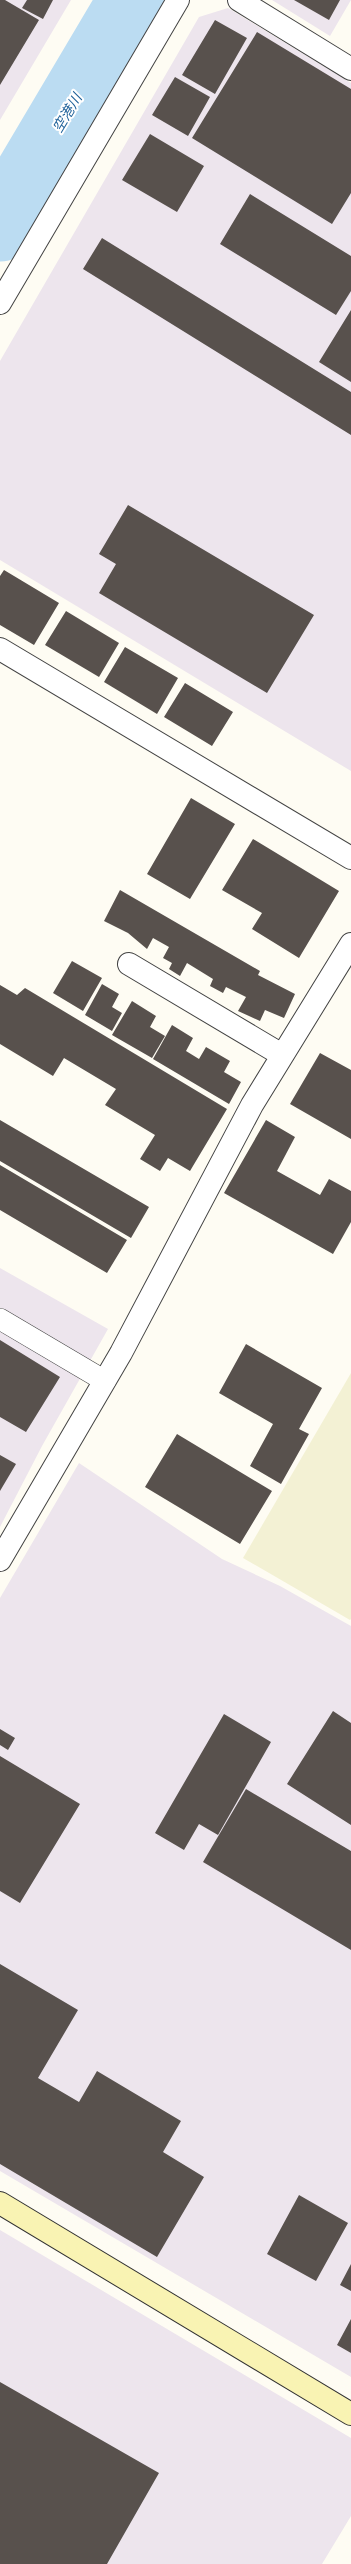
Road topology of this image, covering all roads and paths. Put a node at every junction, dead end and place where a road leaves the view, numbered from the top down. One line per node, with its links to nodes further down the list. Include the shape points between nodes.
1 (178, 0): 4 (street)
2 (239, 0): 3 (street)
3 (351, 69)
4 (0, 303)
5 (0, 649): 6 (street)
6 (351, 858)
7 (351, 944): 9 (street)
8 (129, 964): 9 (street)
9 (282, 1055): 11 (street, via 252,1104)
10 (0, 1319): 11 (lane)
11 (105, 1381): 12 (street)
12 (0, 1560)
13 (0, 2203): 14 (street)
14 (351, 2414)

